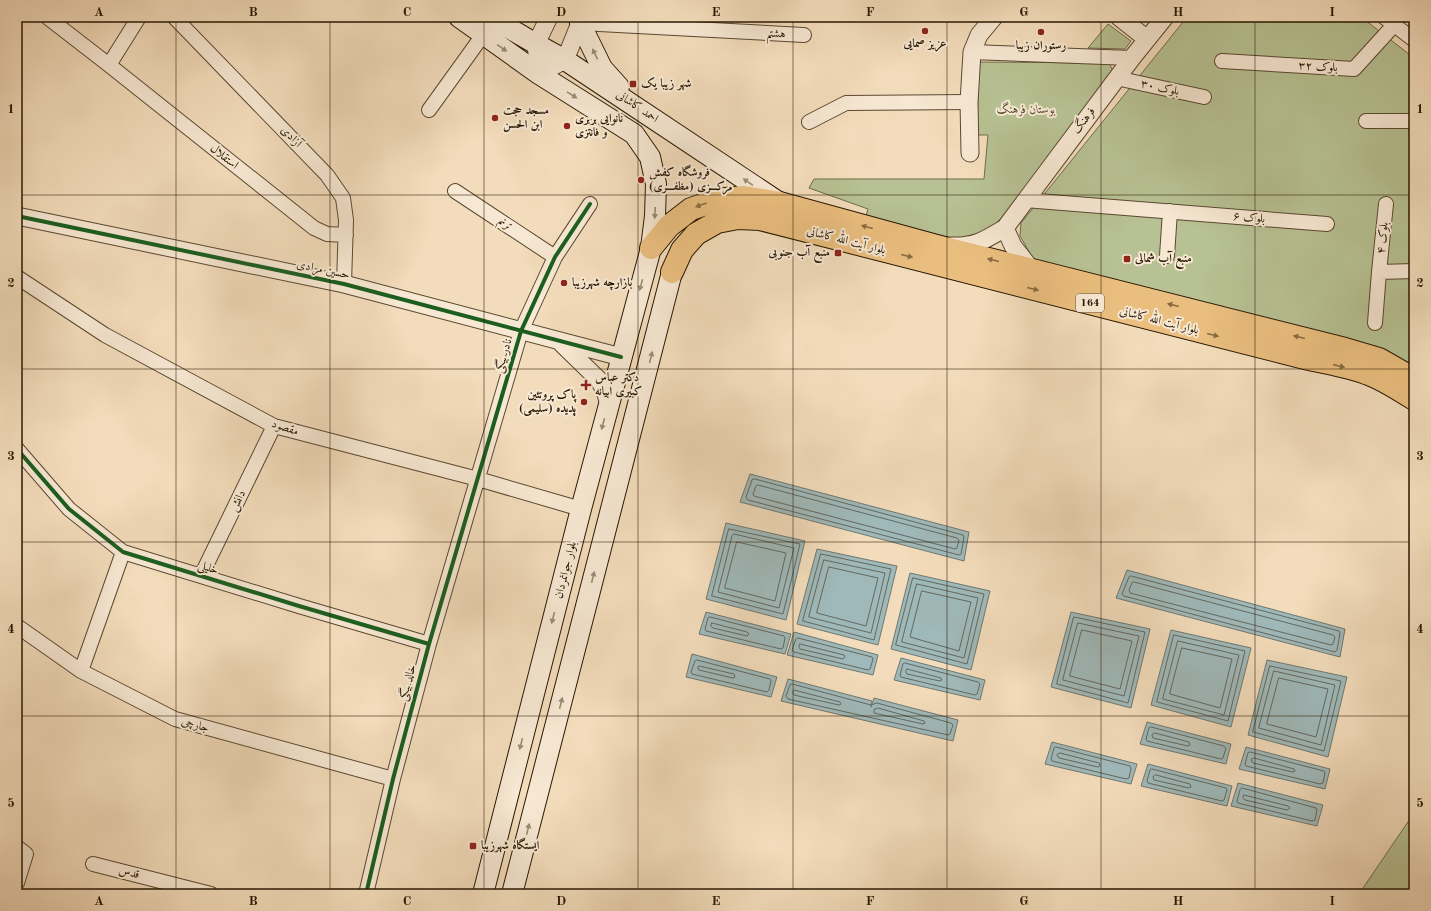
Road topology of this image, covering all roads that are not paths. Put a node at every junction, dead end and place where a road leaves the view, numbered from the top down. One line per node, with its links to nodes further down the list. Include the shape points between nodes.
1 (47, 17): 20 (street)
2 (139, 17): 20 (street)
3 (174, 17): 40 (street, آزادی, via 327,175 342,198)
4 (459, 17): 11 (main road, احمد کاشانی / 164)
5 (549, 17): 15 (street)
6 (994, 17): 16 (street, via 979,35)
7 (1119, 17): 13 (street)
8 (1166, 17): 13 (street, فرهنگ)
9 (581, 20): 12 (street, هشتم); 18 (street); 25 (main road, one-way to 9, via 602,68)
10 (1389, 21): 14 (street); 19 (street, بلوک ۳۲, via 1354,69)
11 (487, 26): 15 (main road, احمد کاشانی / 164); 21 (main road, احمد کاشانی / 164, one-way to 21); 26 (street)
12 (804, 36)
13 (1147, 39): 17 (street, فرهنگ)
14 (1414, 40)
15 (536, 44): 18 (main road, احمد کاشانی / 164); 21 (street)
16 (972, 52): 17 (street); 24 (street)
17 (1132, 58): 22 (street, فرهنگ)
18 (565, 60): 21 (street); 25 (main road, احمد کاشانی / 164)
19 (1222, 61)
20 (109, 65): 40 (street, استقلال, via 314,228 327,234)
21 (539, 74): 42 (main road, احمد کاشانی / 164, one-way to 42, via 634,134 650,157 656,184)
22 (1116, 78): 23 (street, بلوک ۳۰); 32 (street, فرهنگ)
23 (1204, 97)
24 (969, 102): 29 (street, via 846,103); 30 (street)
25 (636, 107): 33 (main road, احمد کاشانی / 164, one-way to 25)
26 (429, 110)
27 (1366, 121): 28 (street)
28 (1414, 121)
29 (809, 122)
30 (970, 153)
31 (455, 191): 44 (street, ترنم)
32 (1025, 200): 36 (street, بلوک ۶); 39 (street, فرهنگ)
33 (780, 203): 41 (main road, بلوار آیت الله کاشانی / 164, one-way to 33); 42 (main road, بلوار آیت الله کاشانی, one-way to 42, via 744,197 717,200 691,209 669,226)
34 (590, 204): 44 (street, نادر بیگی)
35 (1386, 204): 48 (street, بلوک ۴)
36 (1170, 211): 38 (street, بلوک ۶); 43 (street)
37 (17, 216): 50 (street, حسین مرادی)
38 (1327, 224)
39 (1005, 228): 41 (street, via 982,242 964,246); 45 (street, via 1013,246)
40 (346, 235): 50 (street, آزادی)
41 (937, 246): 45 (main road, بلوار آیت الله کاشانی / 164, one-way to 41)
42 (651, 248): 54 (main road, بلوار جوانمردان, one-way to 54)
43 (1167, 256)
44 (555, 257): 52 (street, نادر بیگی)
45 (1031, 269): 55 (main road, بلوار آیت الله کاشانی / 164, one-way to 45, via 1379,359 1345,349)
46 (1414, 271): 48 (street, بلوک ۴)
47 (672, 272): 56 (main road, بلوار آیت الله کاشانی / 164, one-way to 56, via 682,250 696,234 717,222 738,218 760,219 1348,368 1371,375); 74 (main road, one-way to 47)
48 (1379, 272): 51 (street, بلوک ۴)
49 (17, 277): 58 (street, مقصود, via 105,335)
50 (344, 284): 52 (street, حسین مرادی)
51 (1375, 323)
52 (521, 331): 53 (street, حسین مرادی); 60 (street, نادر بیگی)
53 (559, 341): 54 (street, حسین مرادی); 57 (street, حسین مرادی, via 599,380)
54 (621, 357): 57 (main road, بلوار جوانمردان)
55 (1414, 379)
56 (1414, 399)
57 (609, 404): 61 (main road, بلوار جوانمردان, one-way to 61)
58 (274, 426): 60 (street, مقصود); 63 (street, دانش)
59 (17, 449): 62 (street, خلیلی, via 69,509)
60 (478, 479): 61 (street, مقصود); 65 (street, خالد بیگی)
61 (581, 509): 73 (main road, بلوار جوانمردان, one-way to 73)
62 (123, 552): 63 (street, خلیلی); 66 (street)
63 (201, 576): 65 (street, خلیلی)
64 (17, 626): 66 (street, جارچی)
65 (430, 644): 67 (street, خالد بیگی)
66 (81, 671): 67 (street, جارچی, via 175,720)
67 (393, 779): 72 (street, خالد بیگی)
68 (22, 850): 70 (street)
69 (93, 864): 71 (street, قدس)
70 (17, 883)
71 (211, 894)
72 (366, 894)
73 (483, 894)
74 (512, 894)

